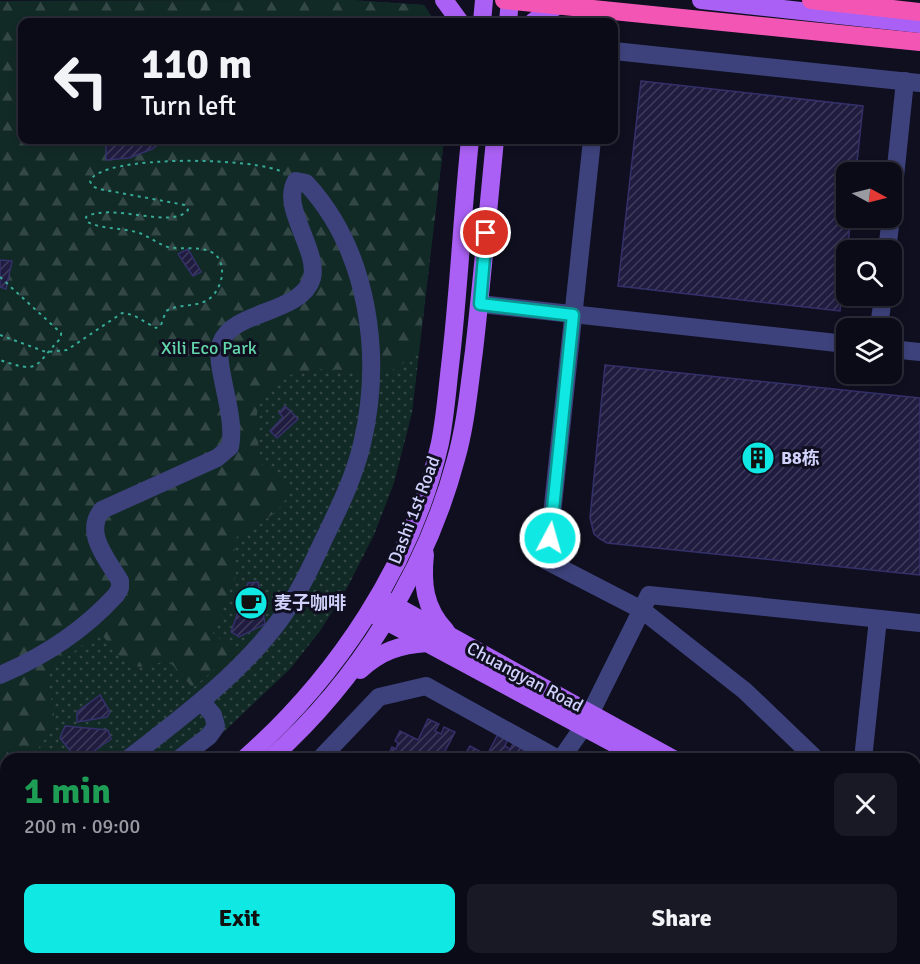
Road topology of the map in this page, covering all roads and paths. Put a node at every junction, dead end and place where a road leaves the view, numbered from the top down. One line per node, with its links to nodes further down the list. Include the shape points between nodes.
1 (444, 0): 9 (main road)
2 (484, 0): 10 (main road)
3 (504, 0): 14 (highway, bridge)
4 (510, 0): 11 (main road)
5 (572, 0): 12 (main road)
6 (701, 0): 13 (main road)
7 (811, 0): 8 (highway)
8 (920, 12)
9 (457, 18)
10 (482, 18)
11 (508, 18)
12 (538, 18)
13 (920, 24)
14 (920, 42)
15 (618, 51): 16 (lane)
16 (913, 82): 20 (lane)
17 (470, 144): 32 (main road, Dashi 1st Road, via 460,284 440,441 405,543)
18 (495, 144): 23 (main road, Dashi 1st Road)
19 (592, 144): 24 (lane)
20 (900, 162)
21 (296, 182): 28 (path, via 267,167 192,160 120,166 91,177 92,186 99,189 188,207 186,213 178,216 114,213 86,217 93,224 138,232 165,247 211,252 222,274 219,288 210,299 166,311 156,328 122,313 84,336 75,347); 39 (lane, via 292,188 293,204 313,270 304,292 230,330 220,344 219,358 232,426 230,447 225,453 98,515 95,535 120,581 116,595 69,638); 41 (lane, via 306,183 334,219 347,243 364,298 370,380 363,444 340,505 289,606)
22 (0, 277): 28 (path, via 61,333 61,338)
23 (480, 304): 24 (lane); 31 (main road, Dashi 1st Road, via 457,457 441,509)
24 (573, 315): 26 (lane); 33 (lane, via 547,561)
25 (0, 335): 28 (path)
26 (836, 343)
27 (902, 350): 29 (lane)
28 (46, 352): 30 (path, via 42,360 28,369)
29 (920, 352)
30 (0, 360)
31 (427, 538): 34 (main road, Dashi 1st Road); 37 (main road, via 425,596 438,622)
32 (372, 603): 34 (main road, Chuangyan Road); 45 (main road, Dashi 1st Road, via 309,694)
33 (642, 610): 35 (lane, via 649,595); 42 (lane); 52 (lane, via 746,691)
34 (390, 612): 37 (main road, Chuangyan Road); 38 (main road, Chuangyan Road); 40 (main road, Dashi 1st Road)
35 (878, 619): 36 (lane); 53 (lane)
36 (920, 623)
37 (453, 638): 42 (main road, Chuangyan Road)
38 (427, 643): 40 (main road, via 385,651); 42 (main road, Chuangyan Road)
39 (0, 675)
40 (340, 687): 46 (main road, Dashi 1st Road)
41 (202, 702): 43 (lane); 44 (lane, via 216,726)
42 (587, 719): 49 (lane); 50 (main road, Chuangyan Road); 51 (main road, Chuangyan Road)
43 (136, 753)
44 (187, 753)
45 (250, 753)
46 (282, 753)
47 (326, 753): 48 (lane, via 379,697 426,686)
48 (549, 753)
49 (564, 753)
50 (635, 753)
51 (660, 753)
52 (810, 753)
53 (864, 753)

